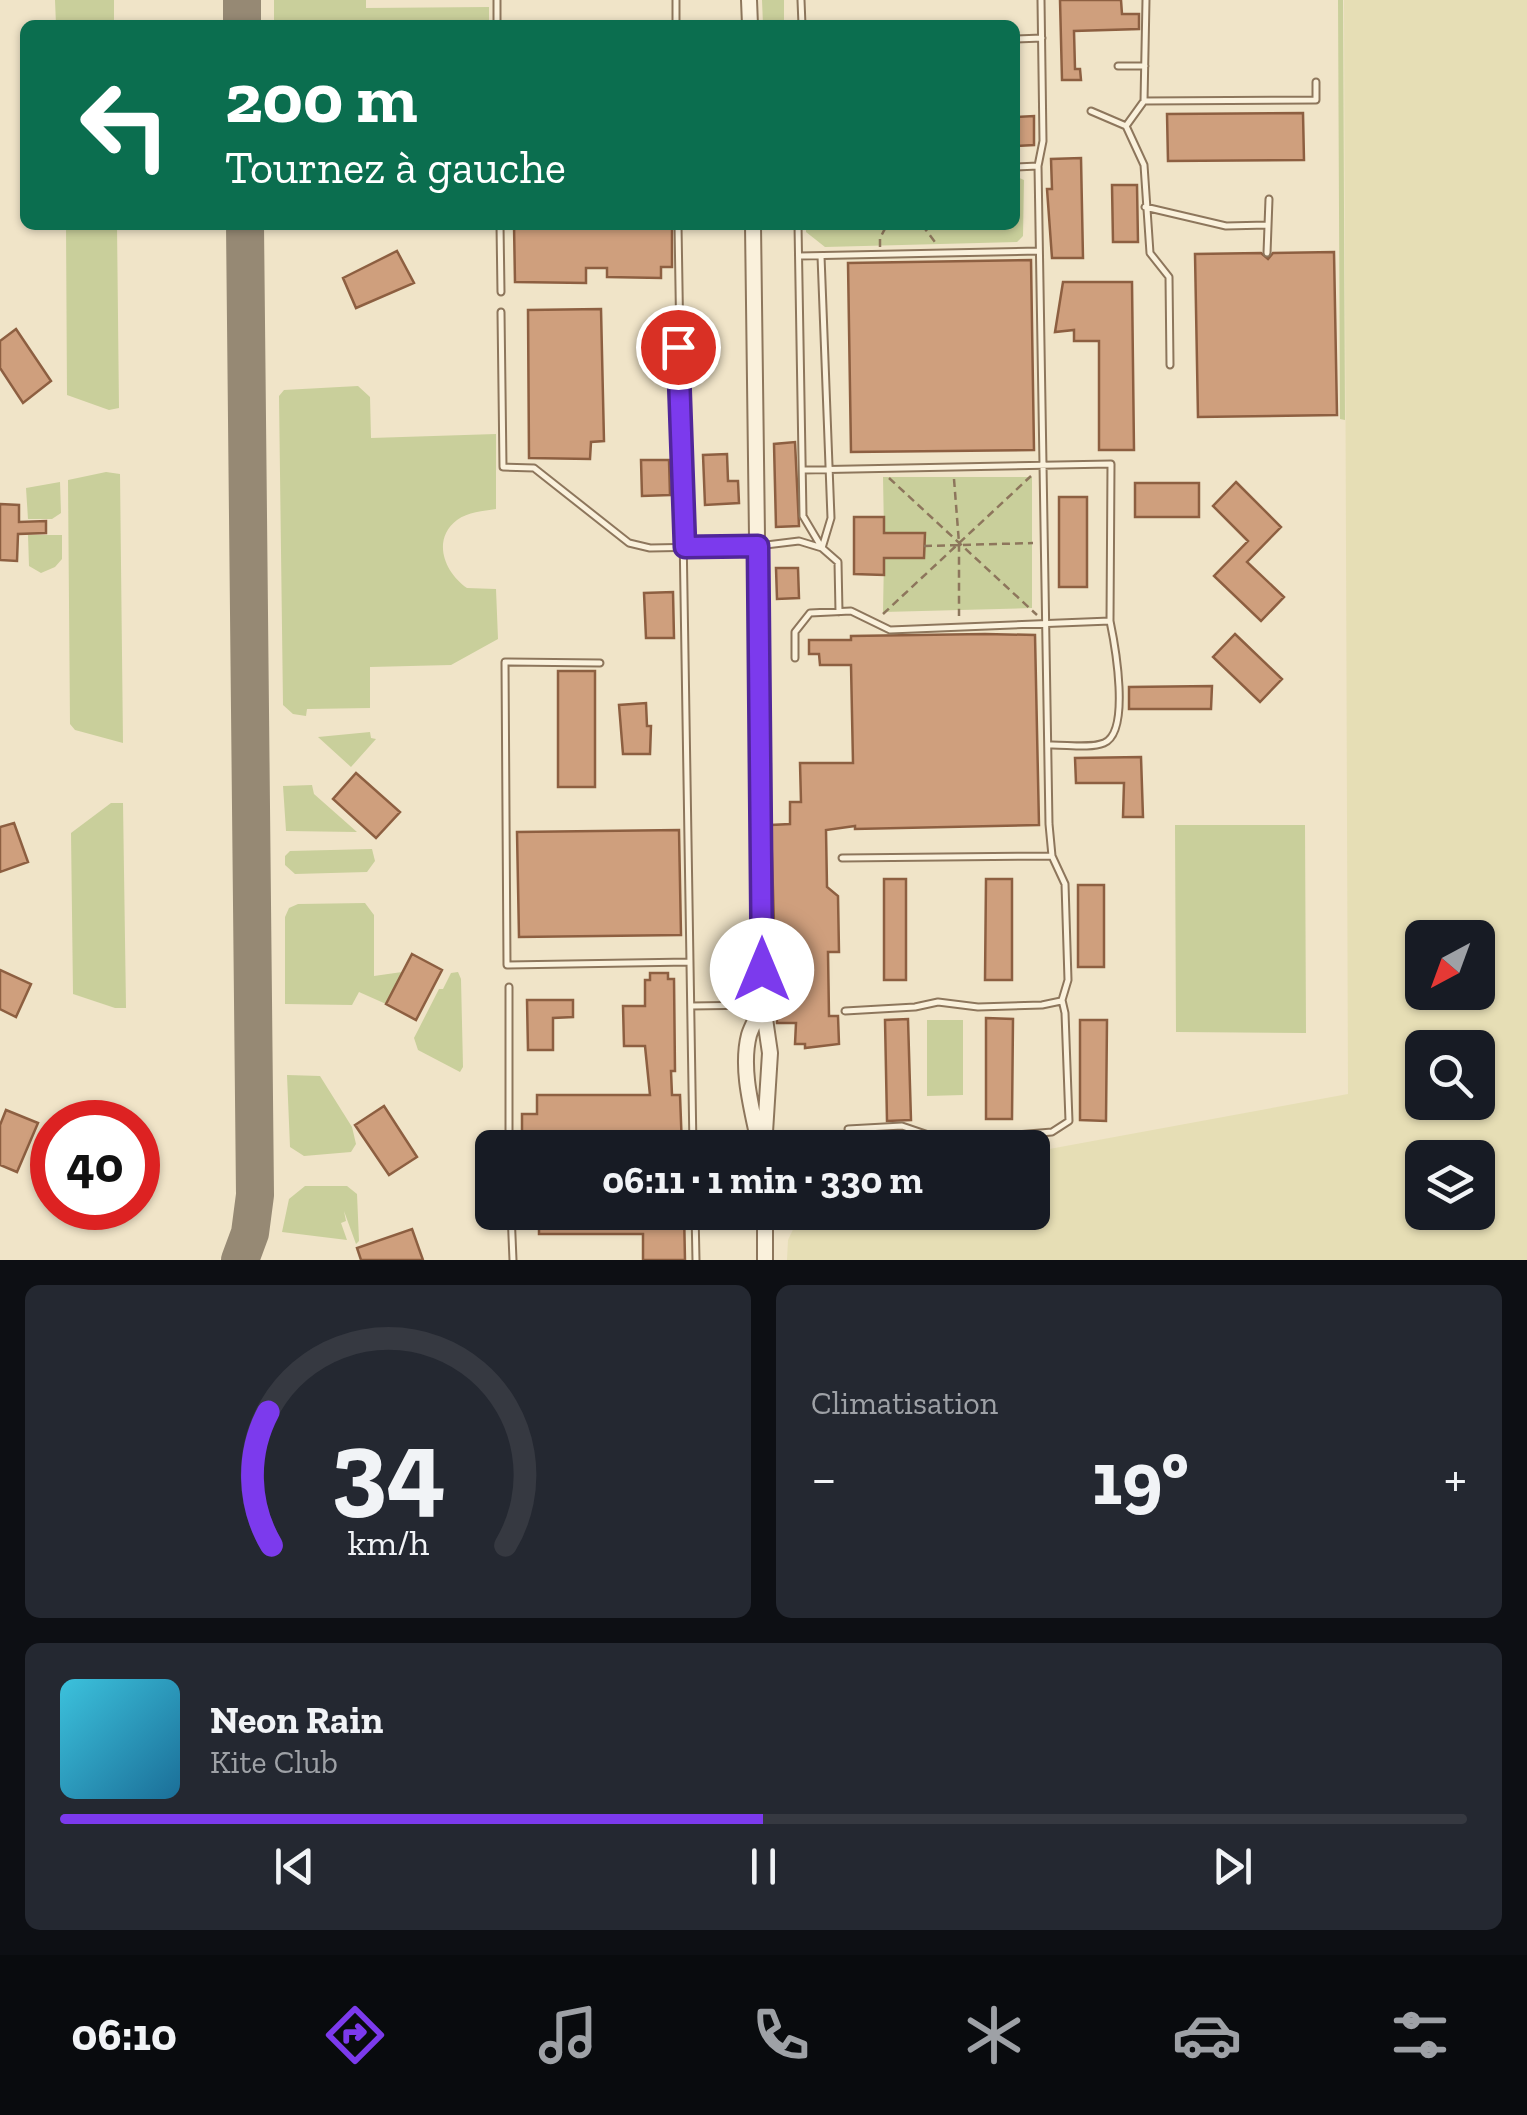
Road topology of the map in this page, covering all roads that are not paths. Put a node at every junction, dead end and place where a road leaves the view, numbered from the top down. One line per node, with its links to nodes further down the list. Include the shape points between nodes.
1 (1041, 0): 3 (lane)
2 (1146, 0): 6 (lane)
3 (1042, 38): 4 (lane); 11 (lane)
4 (1020, 39)
5 (1118, 66): 6 (lane)
6 (1145, 66): 8 (lane)
7 (1316, 82): 8 (lane, via 1316,100)
8 (1144, 102): 10 (lane)
9 (1090, 111): 10 (lane)
10 (1126, 126): 14 (lane, via 1144,165)
11 (1038, 166): 12 (lane); 20 (lane)
12 (1020, 167)
13 (1269, 198): 15 (lane)
14 (1146, 207): 15 (lane, via 1226,226); 26 (lane, via 1150,253 1168,277)
15 (1267, 225): 21 (lane)
16 (500, 230): 24 (lane)
17 (678, 230): 31 (lane)
18 (754, 230): 30 (street)
19 (798, 230): 22 (lane)
20 (1039, 251): 23 (lane); 27 (lane)
21 (1267, 253)
22 (799, 256): 23 (lane); 28 (lane)
23 (821, 256): 29 (lane)
24 (500, 292)
25 (501, 312): 31 (lane, via 502,467 534,468 630,543)
26 (1170, 364)
27 (1043, 465): 29 (lane); 34 (lane, via 1110,464); 35 (lane)
28 (802, 470): 29 (lane); 32 (lane, via 803,516)
29 (828, 470): 32 (lane, via 830,518)
30 (758, 546): 31 (lane); 32 (lane, via 799,541); 44 (street)
31 (685, 547): 41 (lane)
32 (822, 548): 33 (lane, via 838,562)
33 (839, 612): 35 (lane, via 890,630); 36 (lane, via 810,613 795,632)
34 (1110, 621): 35 (lane); 38 (lane, via 1120,722 1114,736 1102,744)
35 (1046, 623): 38 (lane)
36 (794, 658)
37 (600, 664): 41 (lane, via 505,662 508,964)
38 (1048, 744): 39 (lane)
39 (1052, 856): 40 (lane); 43 (lane, via 1065,884 1068,980)
40 (842, 858)
41 (690, 962): 45 (lane)
42 (509, 988): 48 (lane)
43 (1062, 1000): 46 (lane); 47 (lane, via 1068,1121 1062,1127 946,1141 902,1126)
44 (763, 1005): 45 (lane); 50 (street, via 770,1053)
45 (689, 1006): 49 (lane)
46 (846, 1011)
47 (848, 1129)
48 (509, 1130)
49 (692, 1130)
50 (764, 1130)
51 (512, 1230): 54 (lane)
52 (695, 1230): 55 (lane)
53 (766, 1230): 56 (street)
54 (513, 1260)
55 (696, 1260)
56 (766, 1260)

